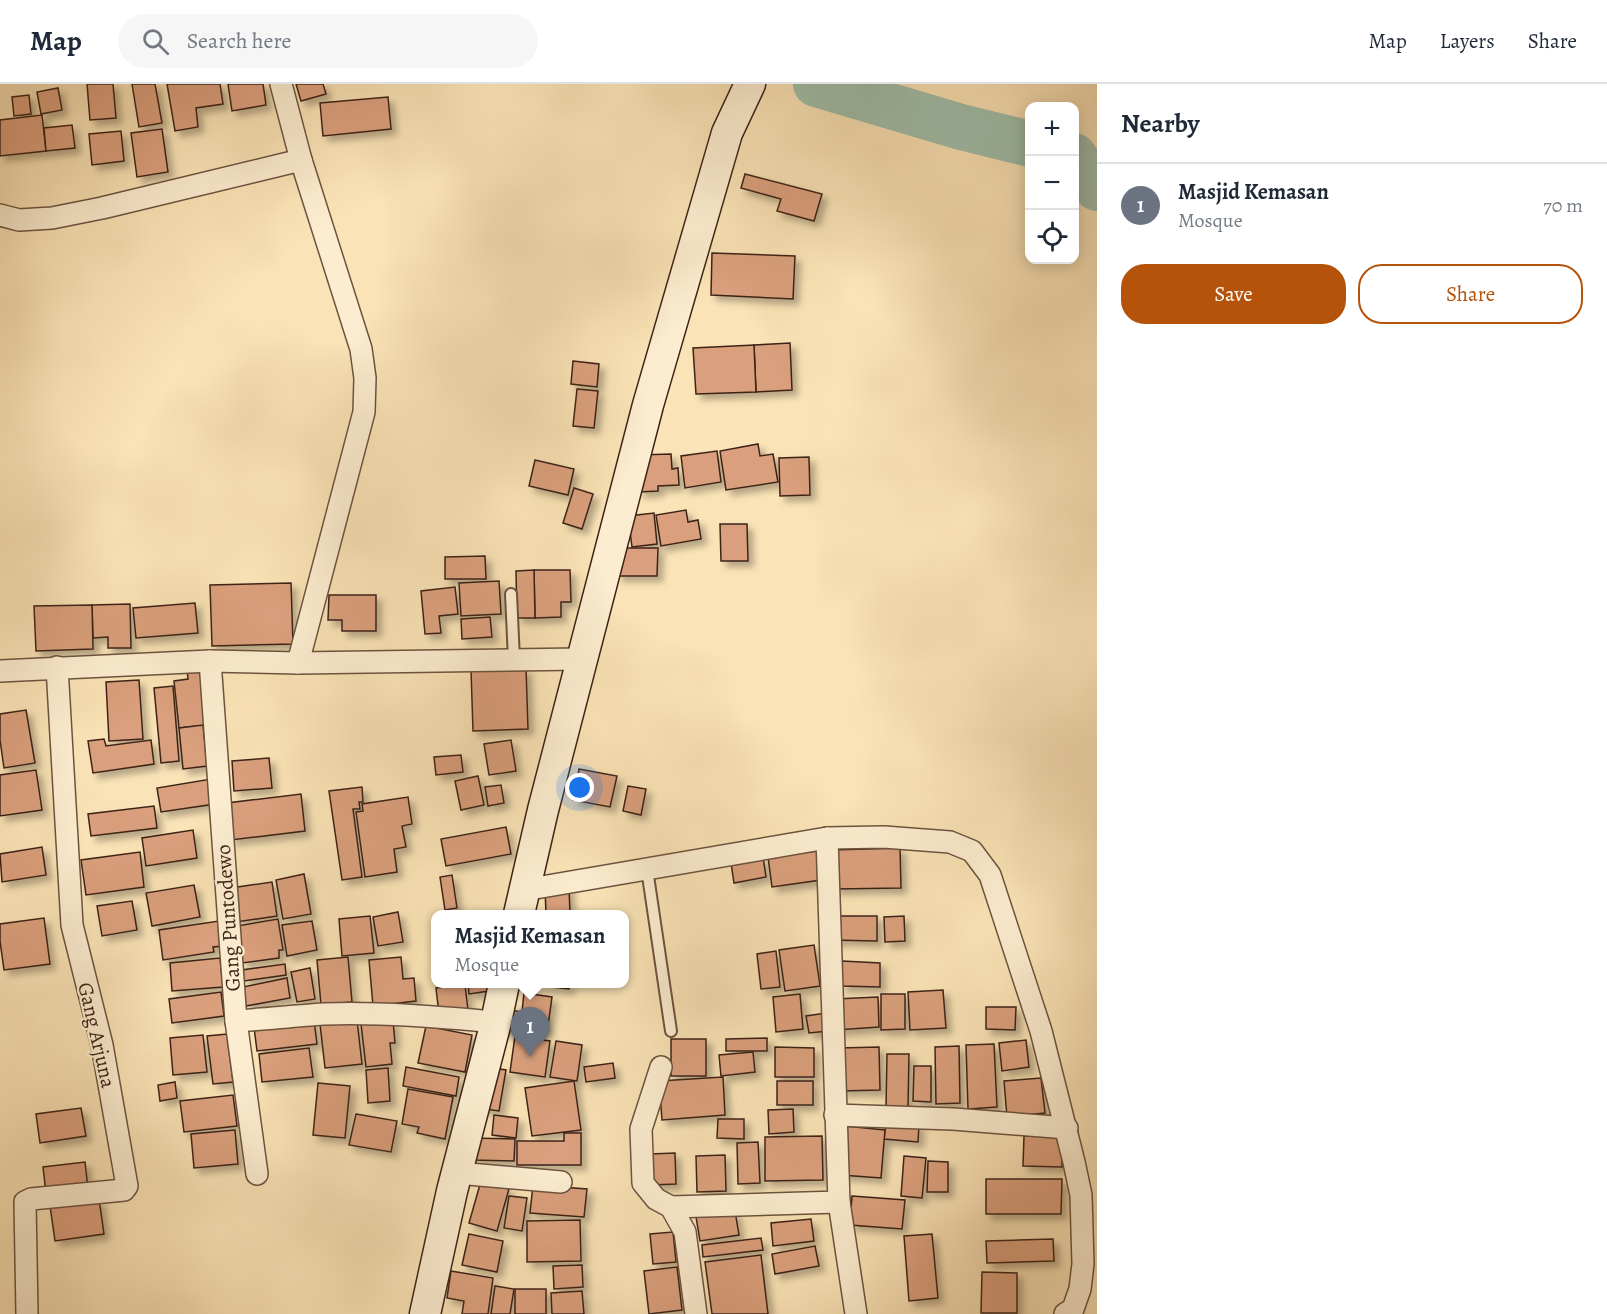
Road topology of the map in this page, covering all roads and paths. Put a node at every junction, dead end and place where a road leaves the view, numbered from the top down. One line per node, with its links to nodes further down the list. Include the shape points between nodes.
1 (280, 84): 3 (street)
2 (750, 84): 6 (street, via 727,133 651,393)
3 (301, 160): 4 (street, via 52,219 19,220); 9 (street, via 361,349 364,412)
4 (0, 214)
5 (511, 594): 7 (lane)
6 (581, 659): 7 (street); 14 (street)
7 (514, 660): 9 (street)
8 (210, 661): 9 (street); 10 (street); 16 (street, Gang Puntodewo)
9 (298, 663)
10 (57, 667): 11 (street); 27 (street, Gang Arjuna, via 72,925 102,1045 127,1186 124,1190 25,1202)
11 (0, 671)
12 (827, 838): 13 (street); 20 (street); 21 (street, via 950,842 972,851 990,875 1041,1031)
13 (647, 869): 14 (street); 18 (lane)
14 (521, 902)
15 (503, 988): 17 (street)
16 (236, 1021): 17 (street, via 367,1014); 23 (street, Gang Puntodewo)
17 (496, 1022): 22 (street)
18 (671, 1031)
19 (661, 1067): 26 (street, via 641,1129 643,1183 656,1199)
20 (835, 1115): 21 (street); 25 (street)
21 (1067, 1128): 31 (street, via 1081,1195 1083,1264 1077,1299 1073,1309)
22 (457, 1173): 24 (street); 28 (street)
23 (258, 1174)
24 (561, 1182)
25 (839, 1202): 26 (street); 30 (street)
26 (671, 1208): 29 (street, via 685,1232)
27 (27, 1314)
28 (425, 1314)
29 (696, 1314)
30 (856, 1314)
31 (1065, 1314)

